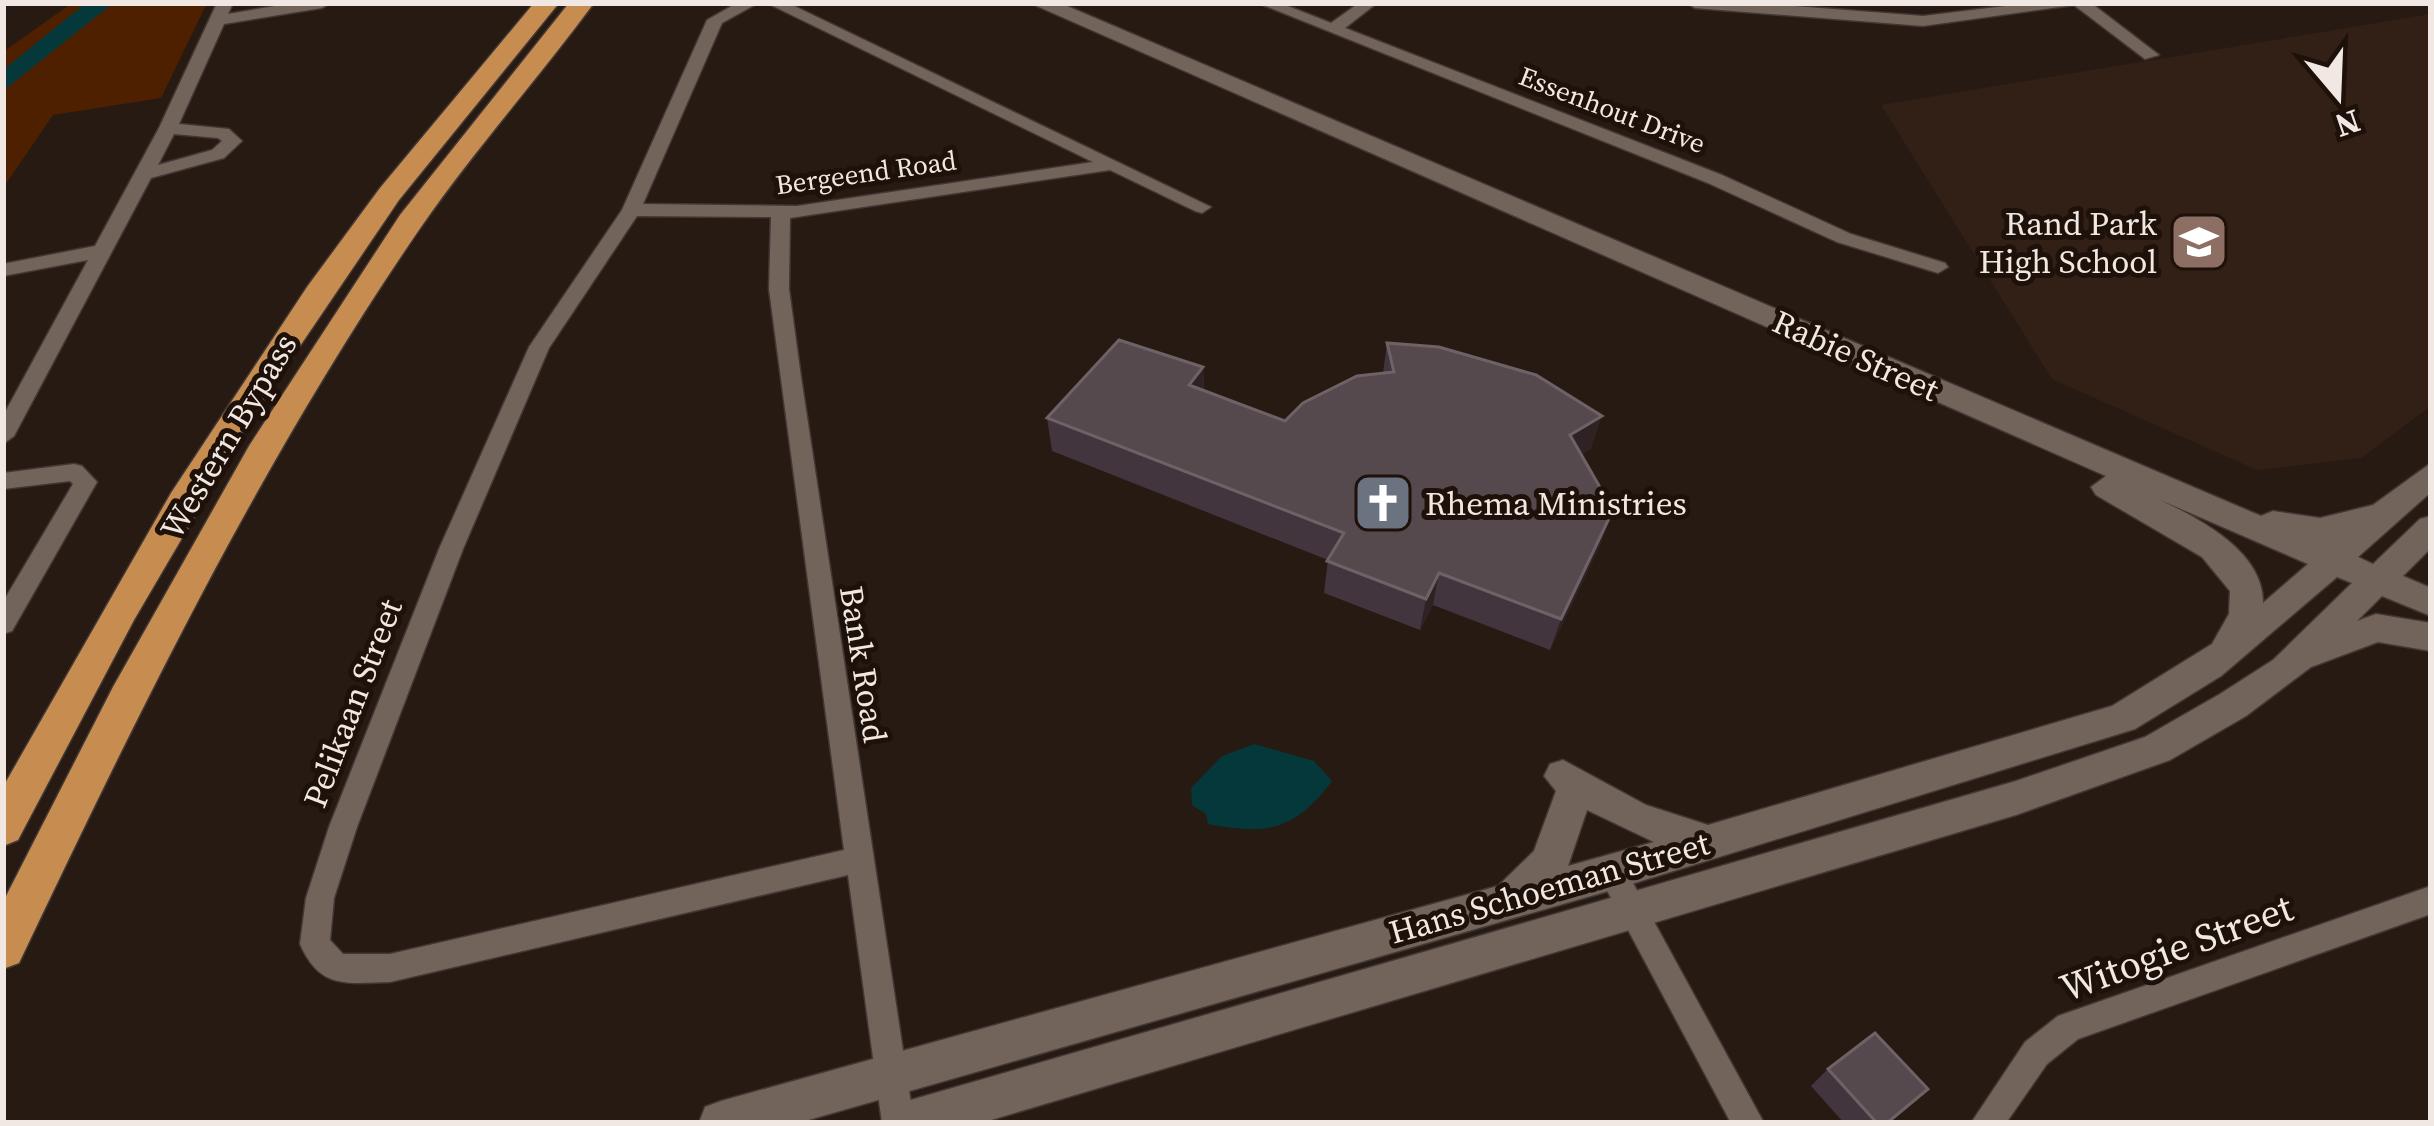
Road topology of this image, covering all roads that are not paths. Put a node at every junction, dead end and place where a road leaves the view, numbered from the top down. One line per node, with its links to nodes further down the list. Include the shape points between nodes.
1 (322, 3): 14 (street)
2 (548, 3): 44 (highway, Western Bypass, via 396,180 316,292 159,542)
3 (583, 3): 51 (highway, Western Bypass, via 440,176 289,405 164,627)
4 (750, 3): 24 (street, Pelikaan Street, via 715,20)
5 (775, 3): 21 (street)
6 (1041, 3): 20 (main road, Rabie Street)
7 (1266, 3): 16 (street, Essenhout Drive)
8 (1369, 3): 16 (street)
9 (1695, 3): 15 (street)
10 (2068, 3): 12 (street)
11 (2081, 3): 18 (street)
12 (2042, 4): 13 (street, via 1934,21)
13 (1840, 10): 15 (street)
14 (221, 12): 19 (street)
15 (1814, 14): 17 (street)
16 (1333, 29): 27 (street, Essenhout Drive, via 1844,238)
17 (1816, 33)
18 (2151, 55)
19 (168, 128): 22 (street); 22 (street, via 233,141 218,154)
20 (1379, 153): 32 (main road, Rabie Street); 34 (main road, Rabie Street)
21 (1108, 165): 23 (street); 25 (street, Bergeend Road)
22 (143, 174): 26 (street)
23 (1202, 207)
24 (631, 211): 25 (street, Bergeend Road); 46 (street, Pelikaan Street, via 539,347 413,638 320,898 319,955 350,972 390,968)
25 (781, 214): 46 (street, Bank Road, via 782,311)
26 (102, 251): 28 (street); 29 (street)
27 (1938, 267)
28 (3, 270)
29 (4, 431)
30 (2431, 474): 33 (main road, Hans Schoeman Street)
31 (3, 481): 39 (street, via 74,472 86,482)
32 (2107, 487): 36 (main road, Rabie Street); 43 (main road, via 2204,540 2246,586 2245,626)
33 (2382, 513): 34 (main road, via 2320,530); 36 (main road, Hans Schoeman Street)
34 (2230, 517): 36 (main road, Rabie Street)
35 (2431, 528): 37 (main road, Hans Schoeman Street)
36 (2324, 568): 37 (main road); 43 (main road, Hans Schoeman Street)
37 (2368, 586): 38 (main road); 40 (main road); 42 (main road, Hans Schoeman Street)
38 (2431, 603)
39 (3, 624)
40 (2431, 627)
41 (2431, 638): 42 (main road, via 2376,628)
42 (2285, 670): 50 (main road, Hans Schoeman Street, via 2184,735 2091,775)
43 (2195, 680): 45 (main road, Hans Schoeman Street, via 2068,737)
44 (3, 827)
45 (1705, 842): 47 (main road, Hans Schoeman Street); 49 (main road, via 1568,785 1550,862)
46 (860, 859): 52 (street, Bank Road)
47 (1612, 872): 49 (main road, Hans Schoeman Street); 50 (street)
48 (2431, 900): 56 (street, Witogie Street, via 2068,1027 2036,1054)
49 (1493, 905): 52 (main road, Hans Schoeman Street)
50 (1632, 910): 54 (main road, Hans Schoeman Street); 55 (street)
51 (3, 948)
52 (890, 1075): 53 (main road, Hans Schoeman Street); 54 (street, Bank Road)
53 (721, 1123)
54 (903, 1123)
55 (1748, 1123)
56 (1987, 1123)

